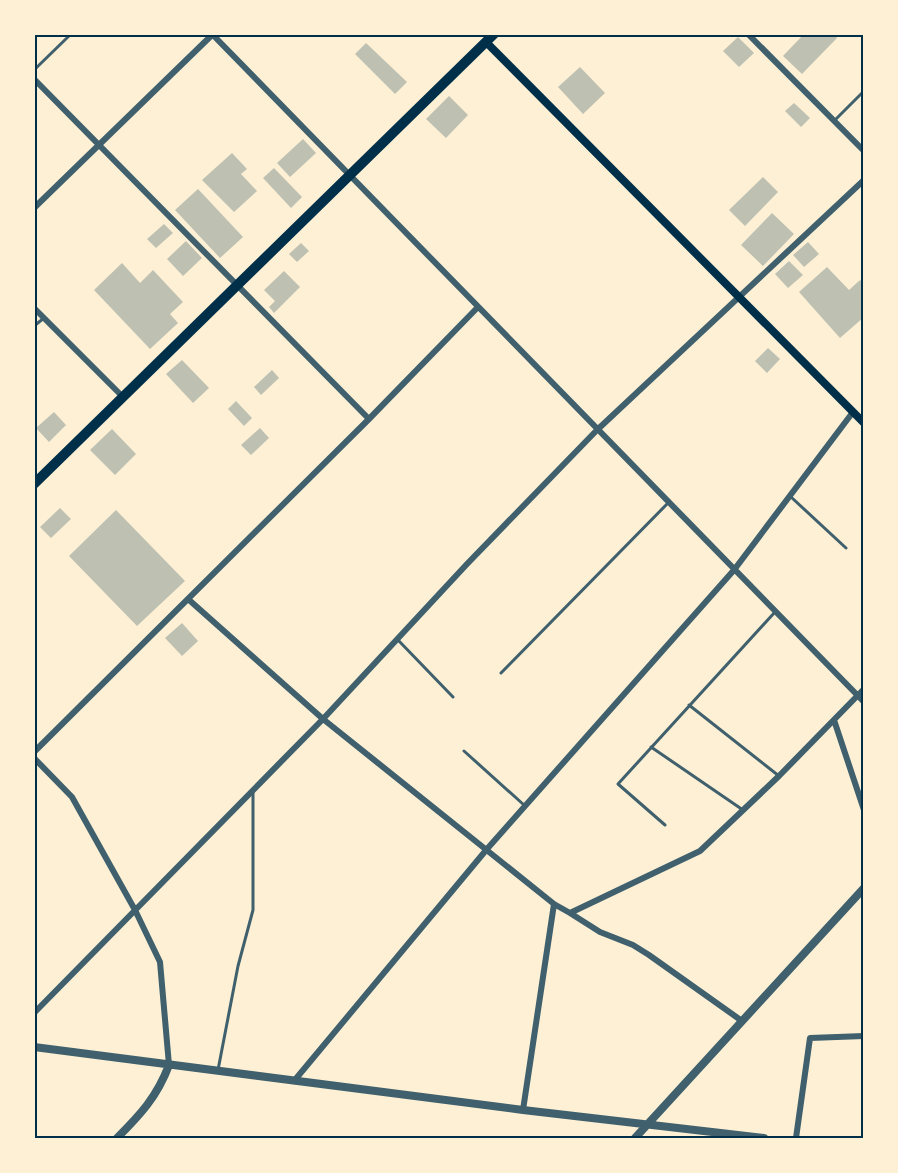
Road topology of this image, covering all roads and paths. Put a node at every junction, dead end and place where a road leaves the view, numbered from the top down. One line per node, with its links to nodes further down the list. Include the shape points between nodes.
1 (71, 34): 5 (lane)
2 (748, 34): 8 (street)
3 (212, 35): 9 (street); 11 (street)
4 (486, 37): 11 (highway); 15 (main road)
5 (34, 70)
6 (34, 79): 9 (street)
7 (864, 91): 8 (lane)
8 (834, 121): 10 (street)
9 (100, 146): 13 (street); 14 (street)
10 (864, 151)
11 (349, 175): 14 (highway); 17 (street)
12 (864, 180): 15 (street)
13 (34, 208)
14 (238, 283): 20 (highway); 22 (street)
15 (738, 297): 21 (main road); 24 (street)
16 (34, 308): 18 (street)
17 (478, 308): 22 (street); 24 (street)
18 (44, 318): 19 (lane); 20 (street)
19 (34, 326)
20 (123, 397): 25 (highway)
21 (853, 412): 23 (main road); 26 (street)
22 (369, 419): 30 (street)
23 (864, 423)
24 (597, 430): 27 (street); 32 (street)
25 (34, 484)
26 (789, 496): 28 (lane); 29 (street)
27 (668, 503): 29 (street); 33 (lane)
28 (846, 548)
29 (734, 570): 31 (street); 47 (street)
30 (188, 599): 39 (street); 43 (street)
31 (775, 612): 35 (street); 38 (lane)
32 (397, 639): 36 (lane); 39 (street)
33 (501, 673)
34 (864, 689): 35 (street)
35 (857, 696): 37 (street); 40 (street)
36 (453, 697)
37 (864, 702)
38 (689, 705): 41 (lane); 45 (lane)
39 (323, 719): 46 (street); 51 (street)
40 (834, 720): 45 (street); 49 (street)
41 (651, 747): 48 (lane); 50 (lane, via 618,784)
42 (464, 751): 47 (lane)
43 (34, 752)
44 (34, 758): 54 (street, via 72,797)
45 (779, 776): 48 (street)
46 (253, 790): 54 (street); 61 (lane, via 253,910)
47 (525, 807): 51 (street)
48 (743, 810): 55 (street, via 693,855)
49 (864, 810)
50 (665, 825)
51 (488, 849): 53 (street); 62 (street)
52 (864, 888): 57 (street)
53 (554, 904): 55 (street); 63 (street)
54 (135, 910): 56 (street); 60 (street, via 160,962)
55 (570, 913): 57 (street, via 649,955)
56 (34, 1013)
57 (742, 1021): 64 (street)
58 (864, 1036): 69 (street, via 810,1038)
59 (34, 1047): 60 (street)
60 (169, 1065): 61 (street); 66 (street, via 146,1109)
61 (217, 1071): 62 (street)
62 (294, 1081): 63 (street)
63 (523, 1110): 64 (street)
64 (648, 1125): 65 (street); 67 (street)
65 (716, 1136): 68 (street)
66 (117, 1138)
67 (635, 1138)
68 (764, 1138)
69 (796, 1138)

